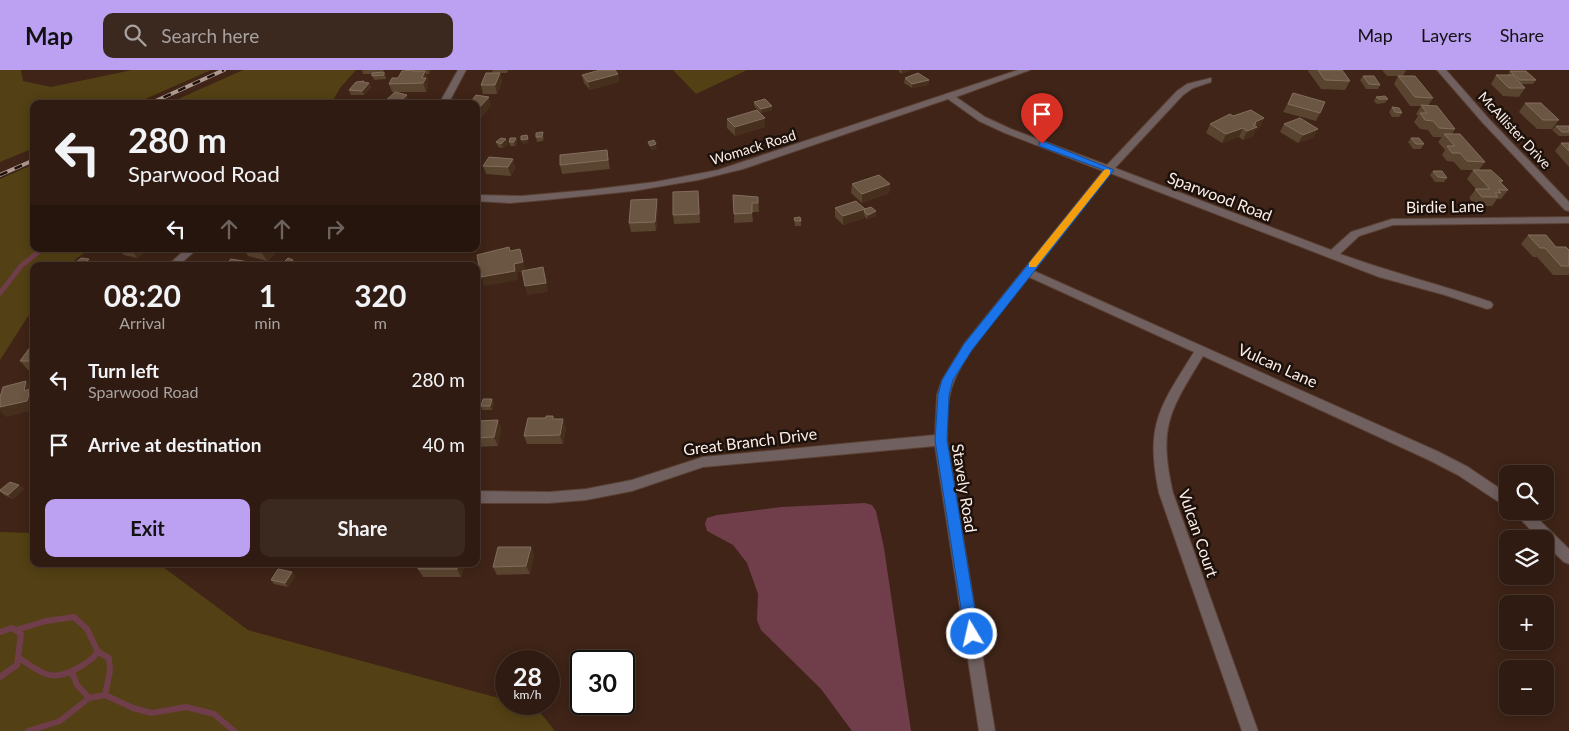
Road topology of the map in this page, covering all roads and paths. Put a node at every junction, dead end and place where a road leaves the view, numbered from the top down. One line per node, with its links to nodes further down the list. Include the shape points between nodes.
1 (462, 70): 6 (street)
2 (1026, 70): 5 (street, Womack Road)
3 (1441, 70): 9 (street, McAllister Drive)
4 (1208, 80): 7 (street, Stavely Road, via 1190,86 1180,94)
5 (949, 96): 7 (street, Sparwood Road, via 1001,128); 8 (street, Womack Road, via 700,178 538,198)
6 (445, 100)
7 (1109, 170): 12 (street, Sparwood Road); 14 (street, Stavely Road)
8 (480, 198)
9 (1569, 208)
10 (1569, 220): 12 (street, Birdie Lane, via 1392,222 1355,234)
11 (188, 252): 13 (street)
12 (1332, 255): 15 (street, Sparwood Road)
13 (177, 262)
14 (1028, 272): 16 (street, Vulcan Lane); 17 (street, Stavely Road, via 968,347 948,380 941,411)
15 (1487, 305)
16 (1201, 350): 18 (street, Vulcan Lane, via 1434,456); 23 (street, Vulcan Court, via 1166,408 1159,428 1160,470)
17 (941, 440): 19 (street, Great Branch Drive, via 702,462 622,488 589,494); 22 (street, Stavely Road)
18 (1499, 496)
19 (480, 497)
20 (1529, 520): 21 (street)
21 (1569, 558)
22 (987, 731)
23 (1250, 731)

